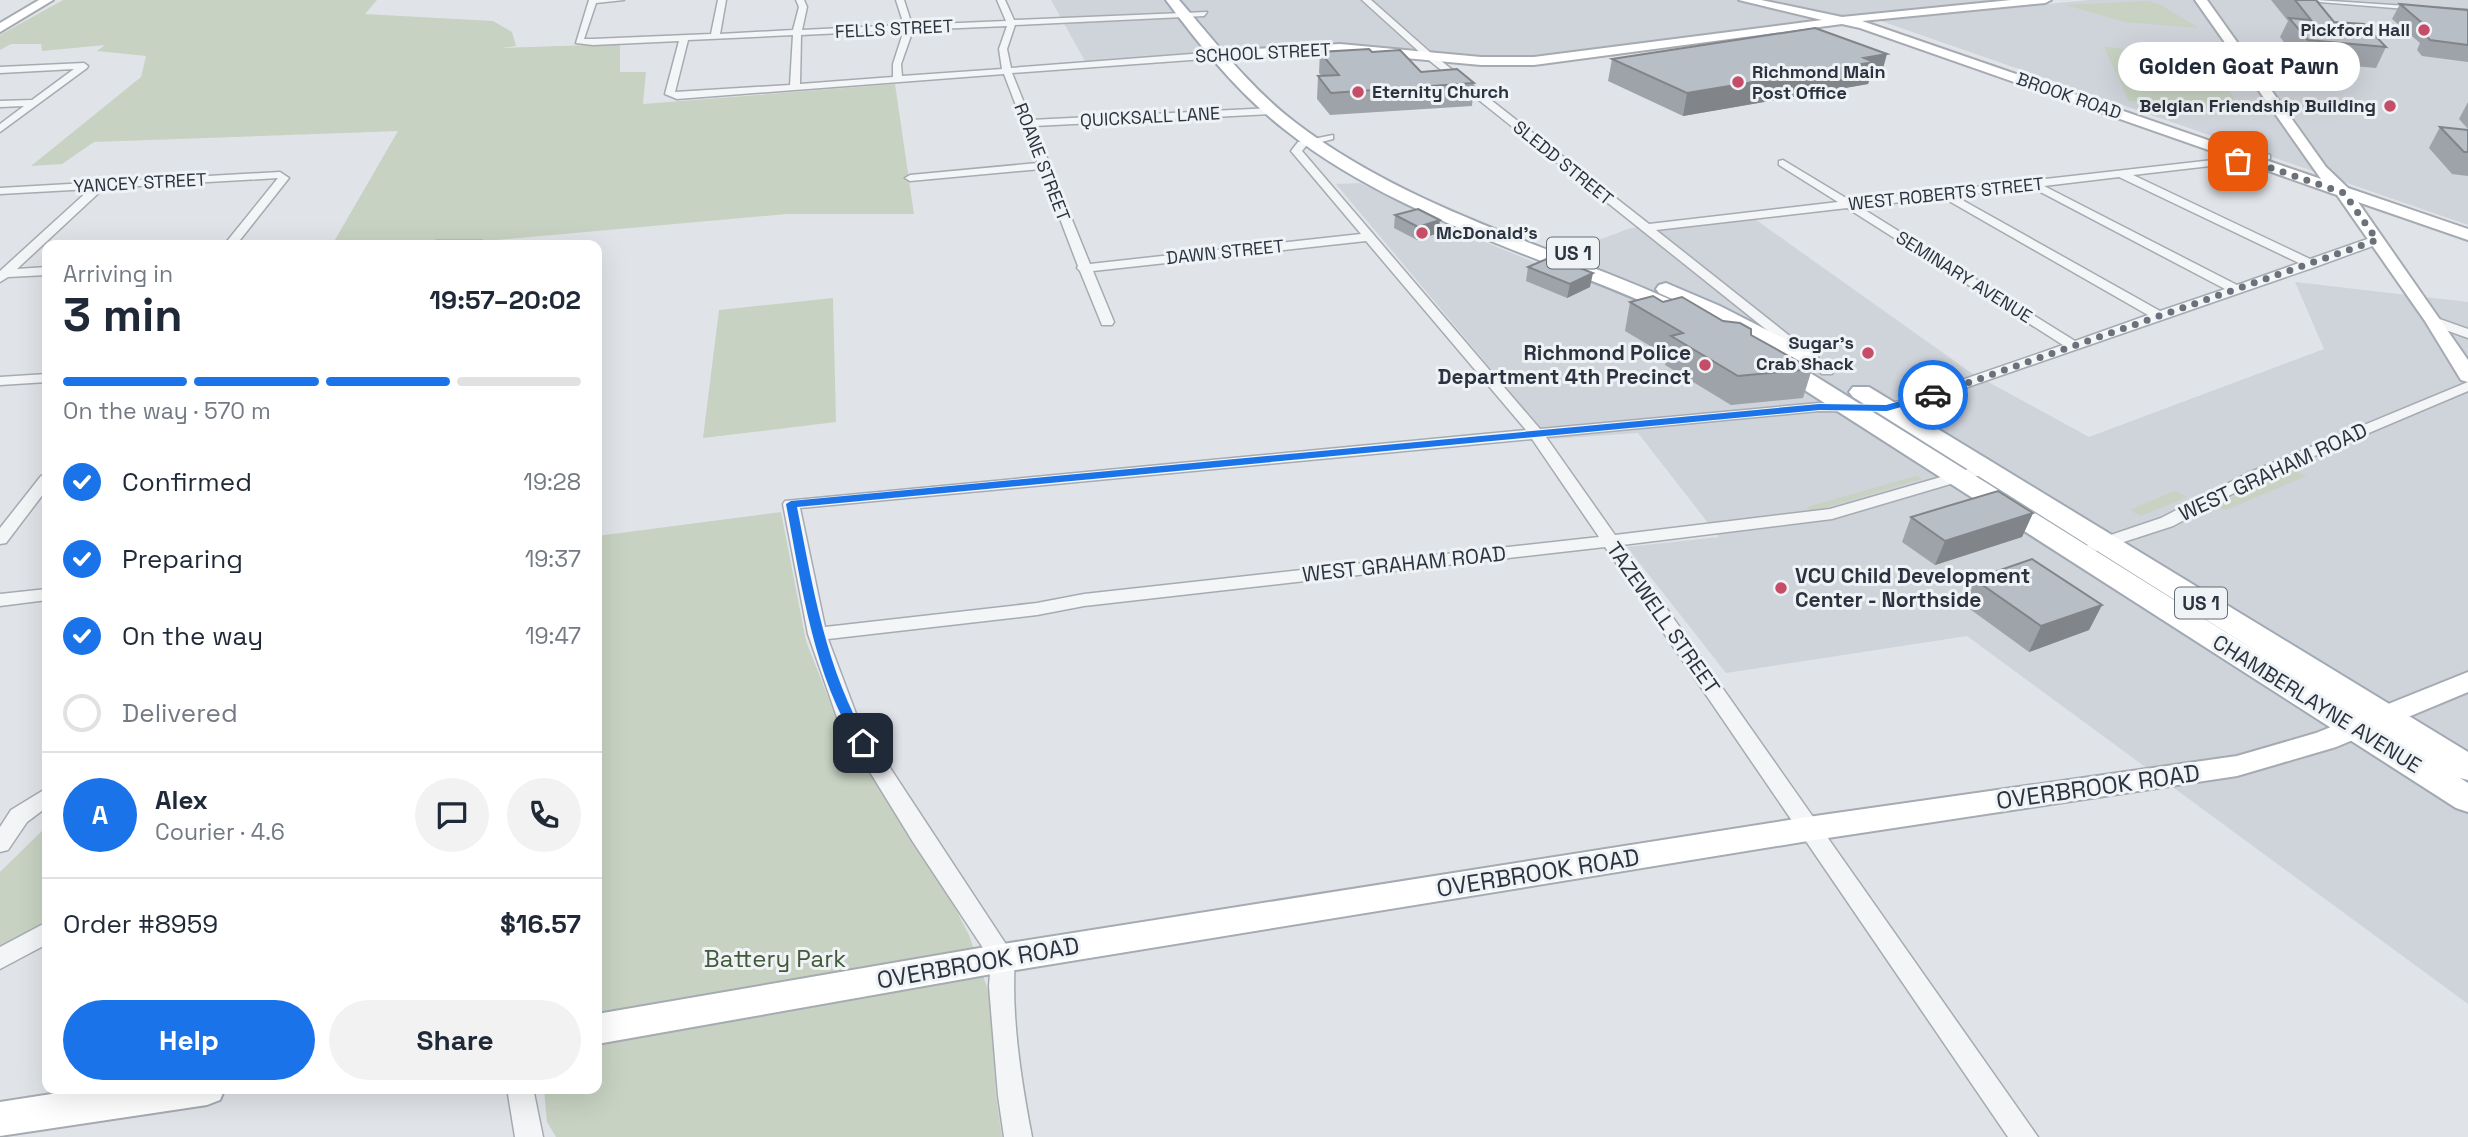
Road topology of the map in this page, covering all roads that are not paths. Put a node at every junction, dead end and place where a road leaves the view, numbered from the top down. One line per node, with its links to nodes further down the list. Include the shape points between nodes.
1 (47, 0): 21 (main road)
2 (620, 0): 15 (street)
3 (722, 0): 24 (street)
4 (800, 0): 23 (street, via 803,7)
5 (900, 0): 22 (street)
6 (1001, 0): 20 (street)
7 (1172, 0): 16 (main road, CHAMBERLAYNE AVENUE / US 1)
8 (1366, 0): 28 (street, SLEDD STREET)
9 (1745, 0): 19 (main road, BROOK ROAD)
10 (1773, 0): 18 (main road, BROOK ROAD)
11 (2045, 0): 18 (main road)
12 (2201, 0): 45 (main road)
13 (2210, 0): 48 (main road)
14 (2320, 0): 17 (street)
15 (593, 1): 25 (street, FELLS STREET, via 579,41)
16 (1193, 10): 20 (street, FELLS STREET); 26 (main road, CHAMBERLAYNE AVENUE / US 1); 27 (main road, CHAMBERLAYNE AVENUE / US 1)
17 (2468, 12)
18 (1861, 18): 19 (main road, SCHOOL STREET); 39 (main road, BROOK ROAD)
19 (1847, 20): 28 (main road, SCHOOL STREET, via 1534,61); 40 (main road, BROOK ROAD)
20 (1011, 23): 22 (street, FELLS STREET); 30 (street, ROANE STREET, via 1003,49)
21 (0, 28)
22 (909, 28): 23 (street, FELLS STREET); 31 (street, via 897,64)
23 (797, 33): 24 (street, FELLS STREET); 32 (street)
24 (715, 36): 25 (street, FELLS STREET)
25 (684, 38): 32 (street, SCHOOL STREET, via 670,93)
26 (1240, 53): 27 (main road, SCHOOL STREET); 28 (main road, SCHOOL STREET, via 1340,48); 38 (main road, CHAMBERLAYNE AVENUE / US 1)
27 (1217, 55): 30 (street, SCHOOL STREET); 35 (main road, CHAMBERLAYNE AVENUE / US 1)
28 (1428, 55): 53 (street, SLEDD STREET)
29 (0, 70): 33 (street, via 84,66)
30 (1007, 71): 31 (street, SCHOOL STREET); 36 (street, ROANE STREET)
31 (898, 80): 32 (street, SCHOOL STREET)
32 (795, 88)
33 (35, 103): 34 (street); 37 (street)
34 (0, 104)
35 (1272, 111): 36 (street, QUICKSALL LANE); 38 (main road, CHAMBERLAYNE AVENUE / US 1)
36 (1028, 123): 42 (street, ROANE STREET)
37 (2, 126)
38 (1320, 139): 55 (street, TAZEWELL STREET, via 1298,146 1297,153); 64 (main road, CHAMBERLAYNE AVENUE / US 1, via 1455,206)
39 (2266, 158): 40 (street, WEST ROBERTS STREET); 45 (main road, BROOK ROAD)
40 (2248, 160): 43 (street, WEST ROBERTS STREET); 48 (main road, BROOK ROAD)
41 (1783, 163): 51 (street, SEMINARY AVENUE)
42 (1043, 166): 44 (street); 59 (street, ROANE STREET)
43 (2121, 174): 46 (street, WEST ROBERTS STREET); 58 (street)
44 (910, 178)
45 (2328, 178): 48 (main road)
46 (2033, 184): 50 (street, WEST ROBERTS STREET); 62 (street)
47 (101, 185): 49 (street, YANCEY STREET); 56 (street, YANCEY STREET, via 284,178); 61 (street)
48 (2344, 188): 52 (main road, BROOK ROAD); 54 (main road, BROOK ROAD); 57 (main road)
49 (0, 191)
50 (1944, 194): 51 (street, WEST ROBERTS STREET); 65 (street)
51 (1850, 205): 53 (street, WEST ROBERTS STREET); 69 (street, SEMINARY AVENUE)
52 (2468, 227)
53 (1644, 228): 63 (street, SLEDD STREET)
54 (2468, 235)
55 (1367, 237): 59 (street, DAWN STREET); 77 (street, TAZEWELL STREET)
56 (234, 240)
57 (2377, 240): 58 (street); 66 (main road)
58 (2311, 264): 62 (street)
59 (1083, 268): 67 (street, ROANE STREET)
60 (42, 271): 61 (street)
61 (2, 275)
62 (2236, 289): 65 (street)
63 (1732, 296): 64 (street); 70 (street, SLEDD STREET)
64 (1704, 314): 70 (main road, CHAMBERLAYNE AVENUE / US 1); 75 (main road, CHAMBERLAYNE AVENUE / US 1)
65 (2159, 316): 69 (street)
66 (2434, 321): 68 (street); 71 (main road)
67 (1107, 322)
68 (2468, 334)
69 (2074, 346): 76 (street)
70 (1826, 371): 76 (main road, CHAMBERLAYNE AVENUE / US 1)
71 (2468, 376)
72 (42, 378): 73 (street)
73 (0, 381)
74 (2468, 386): 82 (street, WEST GRAHAM ROAD, via 2254,477 2167,522)
75 (1848, 406): 76 (street); 77 (street); 78 (main road, CHAMBERLAYNE AVENUE / US 1)
76 (1887, 408): 78 (main road, CHAMBERLAYNE AVENUE / US 1)
77 (1536, 434): 81 (street, TAZEWELL STREET); 86 (street, via 791,504)
78 (1972, 473): 81 (street, WEST GRAHAM ROAD, via 1815,518); 82 (main road, CHAMBERLAYNE AVENUE / US 1); 83 (main road, CHAMBERLAYNE AVENUE / US 1)
79 (42, 485): 80 (street)
80 (0, 539)
81 (1611, 542): 86 (street, WEST GRAHAM ROAD); 93 (street, TAZEWELL STREET)
82 (2106, 544): 83 (street, WEST GRAHAM ROAD); 88 (main road, CHAMBERLAYNE AVENUE / US 1)
83 (2076, 552): 88 (main road, CHAMBERLAYNE AVENUE / US 1)
84 (42, 596): 85 (street)
85 (0, 600)
86 (817, 634): 96 (street, via 848,720)
87 (2468, 681): 88 (main road, OVERBROOK ROAD)
88 (2371, 723): 89 (main road, CHAMBERLAYNE AVENUE / US 1); 91 (main road, CHAMBERLAYNE AVENUE / US 1); 93 (main road, OVERBROOK ROAD, via 2277,758 2237,766)
89 (2468, 768)
90 (42, 799): 92 (street)
91 (2468, 799)
92 (9, 818): 94 (street)
93 (1808, 829): 96 (main road, OVERBROOK ROAD); 104 (street, TAZEWELL STREET)
94 (0, 844)
95 (42, 935): 97 (street)
96 (1003, 958): 98 (main road, OVERBROOK ROAD); 103 (street, via 1001,986)
97 (0, 959)
98 (602, 1028)
99 (167, 1094): 101 (main road)
100 (521, 1094): 102 (street)
101 (0, 1119)
102 (529, 1137)
103 (1018, 1137)
104 (2024, 1137)

